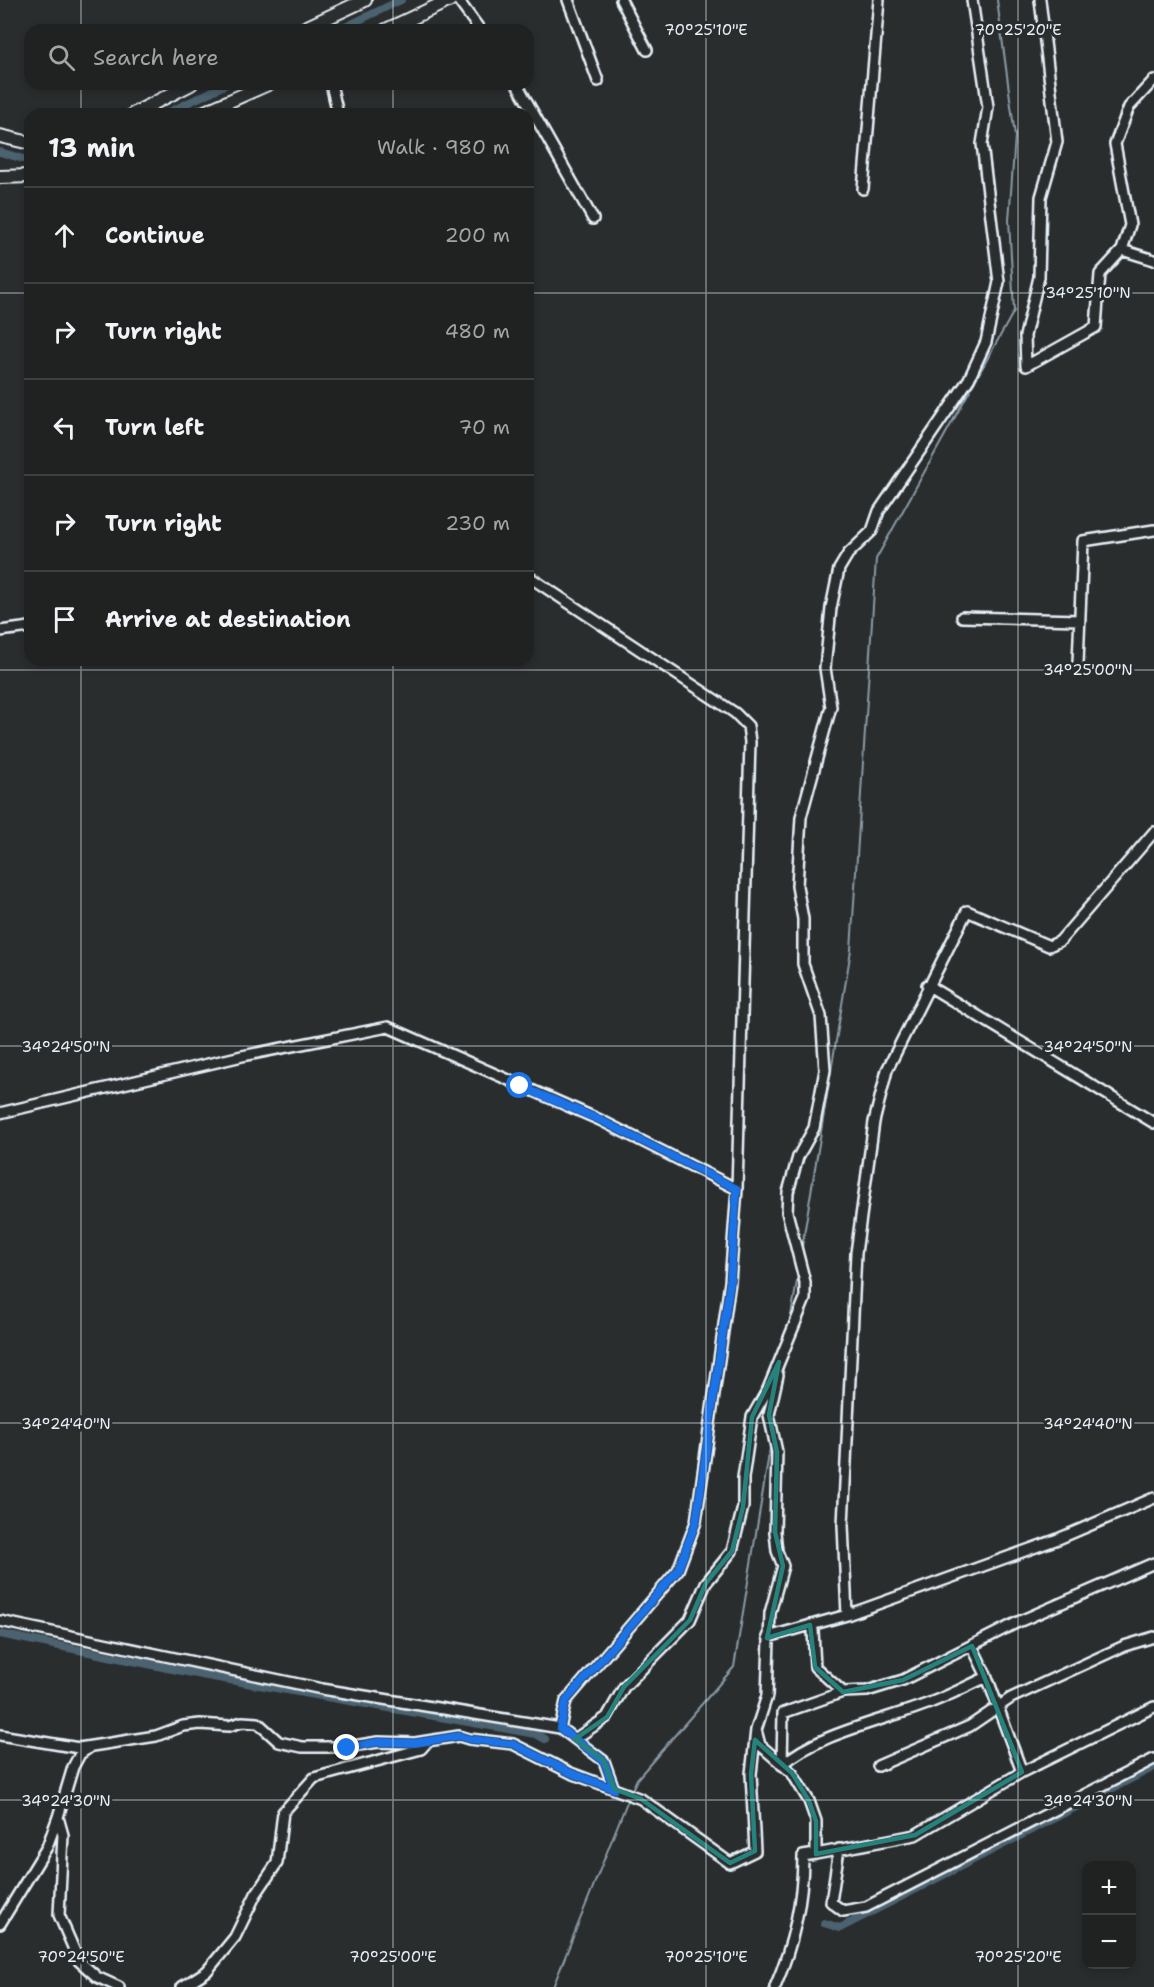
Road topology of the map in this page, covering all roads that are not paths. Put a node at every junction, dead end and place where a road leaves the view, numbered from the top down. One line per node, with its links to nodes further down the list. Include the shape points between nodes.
1 (450, 0): 10 (street)
2 (458, 0): 11 (street)
3 (568, 0): 14 (street)
4 (621, 0): 12 (street)
5 (879, 0): 28 (street)
6 (972, 0): 44 (street, via 988,107 982,144 999,282 986,342 969,379 879,511 872,531 848,554 839,569 831,608 825,668 831,707 801,817 797,886 803,919 803,964 821,1016 825,1070 814,1128 798,1157 788,1192 787,1212 805,1282 805,1299)
7 (1040, 0): 30 (street, via 1057,142 1041,197 1039,277 1026,336 1026,366 1096,327 1100,274)
8 (357, 1): 9 (street)
9 (313, 24)
10 (399, 24)
11 (476, 24)
12 (647, 50)
13 (1154, 80): 30 (street, via 1129,107 1115,144 1130,225)
14 (598, 81)
15 (179, 90): 19 (street)
16 (254, 90): 20 (street)
17 (332, 90): 21 (street)
18 (521, 90): 22 (street)
19 (144, 108)
20 (214, 108)
21 (337, 108)
22 (531, 108)
23 (534, 113): 29 (street)
24 (0, 136): 25 (street)
25 (24, 142)
26 (24, 176): 27 (street)
27 (0, 177)
28 (863, 189)
29 (593, 219)
30 (1122, 250): 31 (street)
31 (1154, 260)
32 (1154, 530): 35 (street, via 1083,541)
33 (534, 580): 43 (street, via 735,713 748,726)
34 (962, 617): 35 (street)
35 (1080, 620): 38 (street)
36 (24, 628): 37 (street)
37 (0, 631)
38 (1078, 663)
39 (1154, 832): 40 (street, via 1060,941 1049,946 967,911)
40 (927, 985): 42 (street); 47 (street, via 887,1070 874,1122 858,1242 843,1525)
41 (0, 1113): 43 (street, via 242,1056 388,1027 600,1120)
42 (1154, 1123)
43 (737, 1189): 57 (street, via 730,1282 696,1522 678,1570 566,1701)
44 (779, 1362): 50 (street, via 769,1415 777,1452 775,1532 783,1566 770,1613); 60 (street, via 752,1417 743,1507 732,1551 706,1583 690,1620 624,1687 607,1717)
45 (1154, 1498): 47 (street, via 1058,1539)
46 (1154, 1563): 52 (street)
47 (847, 1615): 49 (street)
48 (0, 1621): 57 (street, via 303,1685)
49 (810, 1625): 50 (street); 54 (street, via 815,1667)
50 (768, 1637): 58 (street, via 767,1696)
51 (1154, 1637): 55 (street, via 1124,1646)
52 (972, 1646): 53 (street); 54 (street, via 903,1680 867,1691)
53 (987, 1677): 55 (street); 64 (street, via 934,1702 830,1738 790,1757)
54 (843, 1692): 64 (street, via 783,1713)
55 (999, 1706): 65 (street, via 970,1726); 66 (street)
56 (1154, 1707): 66 (street)
57 (560, 1728): 60 (street)
58 (756, 1730): 64 (street, via 760,1745); 67 (street, via 751,1774 755,1851 730,1863 641,1799)
59 (0, 1735): 62 (street)
60 (575, 1739): 67 (street, via 604,1761)
61 (428, 1741): 62 (street, via 378,1742 347,1748 302,1747 279,1742 258,1723 242,1722 229,1726 183,1726 156,1736); 67 (street, via 459,1736 513,1744); 73 (street, via 421,1749 314,1778 283,1812 277,1863 235,1937 207,1971)
62 (90, 1748): 68 (street, via 80,1754 73,1767)
63 (1154, 1759): 69 (street, via 866,1906 843,1911 831,1902)
64 (782, 1765): 70 (street, via 792,1773 809,1801 816,1821)
65 (878, 1766)
66 (1022, 1772): 69 (street, via 915,1835)
67 (614, 1789)
68 (58, 1817): 71 (street, via 47,1847); 72 (street, via 63,1835 59,1915 79,1961 97,1977)
69 (839, 1849): 70 (street)
70 (816, 1854): 74 (street, via 803,1856 803,1895)
71 (0, 1924)
72 (119, 1987)
73 (183, 1987)
74 (775, 1987)

